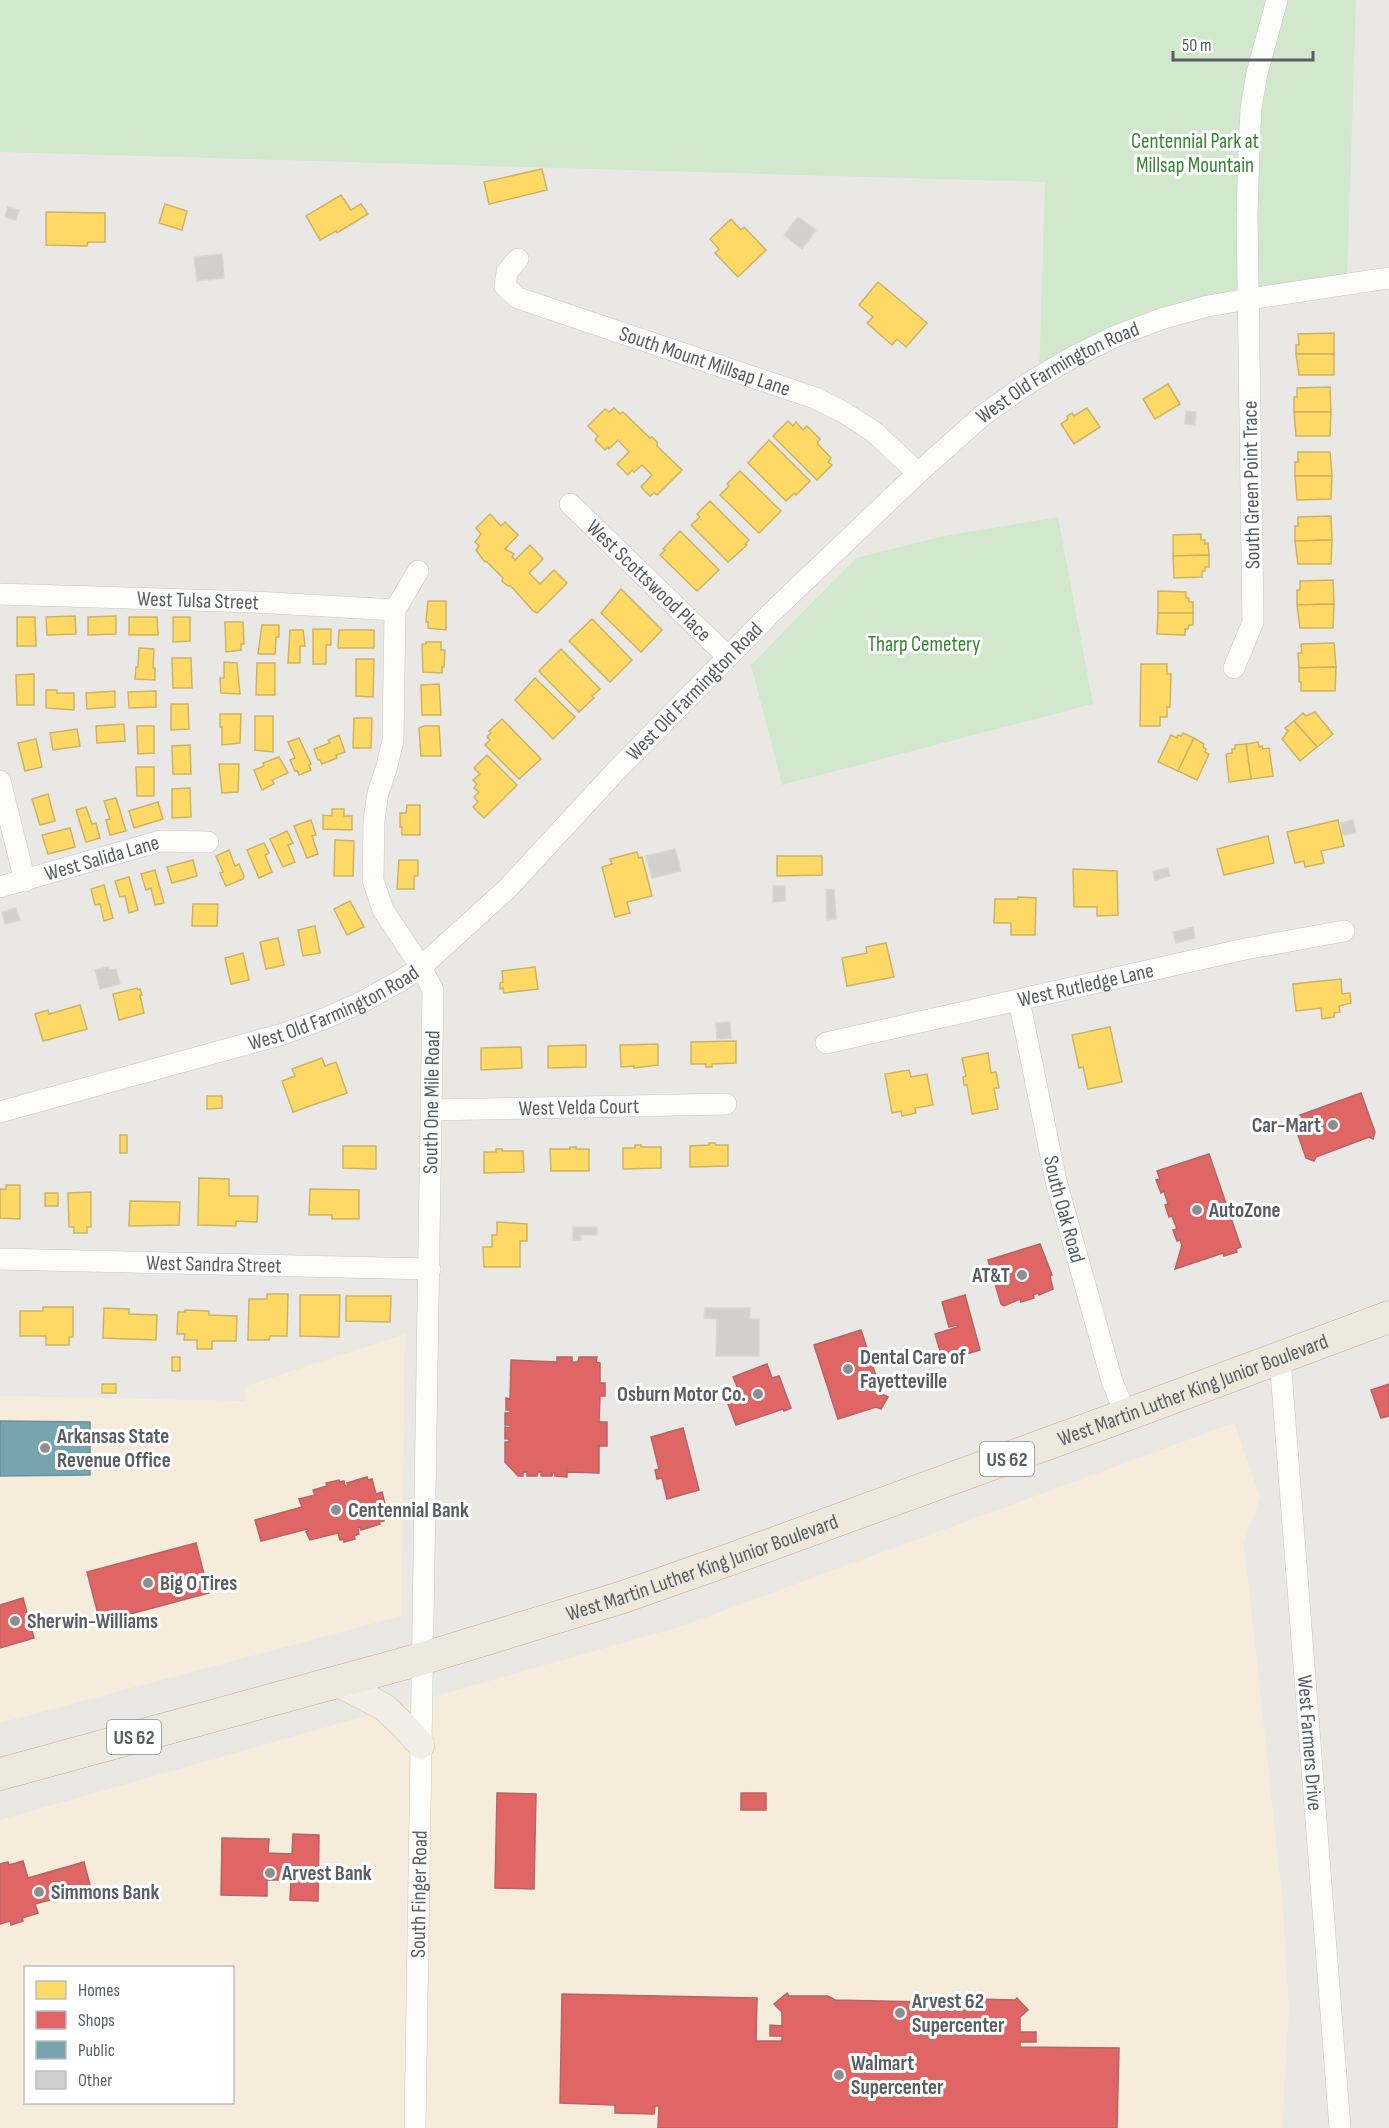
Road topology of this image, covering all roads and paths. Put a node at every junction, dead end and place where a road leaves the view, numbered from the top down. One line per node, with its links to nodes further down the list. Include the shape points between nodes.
1 (1277, 0): 4 (street, South Green Point Trace, via 1251,108)
2 (518, 259): 5 (street, South Mount Millsap Lane, via 507,272 505,286 518,298 815,398 874,432)
3 (1389, 278): 4 (street, West Old Farmington Road)
4 (1249, 298): 5 (street, West Old Farmington Road, via 1161,319 1071,358 982,416); 11 (street, South Green Point Trace, via 1252,622)
5 (918, 473): 10 (street, West Old Farmington Road)
6 (570, 504): 10 (street, West Scottswood Place)
7 (418, 571): 9 (street, South One Mile Road)
8 (0, 594): 9 (street, West Tulsa Street)
9 (395, 610): 17 (street, South One Mile Road, via 393,740 374,820 373,880 382,910)
10 (728, 657): 17 (street, West Old Farmington Road, via 508,888)
11 (1234, 668)
12 (0, 781): 14 (street)
13 (208, 842): 14 (street, West Salida Lane, via 160,841)
14 (25, 881): 15 (street, West Salida Lane)
15 (0, 888)
16 (1344, 932): 18 (street, West Rutledge Lane, via 1245,949)
17 (421, 967): 21 (street, South One Mile Road, via 433,990); 22 (street, West Old Farmington Road, via 362,1002 283,1034)
18 (1019, 1000): 19 (street, West Rutledge Lane); 27 (street, South Oak Road, via 1056,1181 1112,1381)
19 (826, 1043)
20 (726, 1104): 21 (street, West Velda Court)
21 (432, 1110): 24 (street, South One Mile Road)
22 (0, 1112)
23 (0, 1259): 24 (street, West Sandra Street)
24 (430, 1269): 28 (street, South One Mile Road)
25 (1389, 1317): 26 (highway, West Martin Luther King Junior Boulevard / US 62)
26 (1280, 1358): 27 (highway, West Martin Luther King Junior Boulevard / US 62); 33 (street, West Farmers Drive)
27 (1126, 1415): 28 (highway, West Martin Luther King Junior Boulevard / US 62, via 683,1576)
28 (421, 1659): 29 (highway, West Martin Luther King Junior Boulevard / US 62); 30 (street, South Finger Road)
29 (336, 1682): 30 (main road, via 384,1707); 31 (highway, West Martin Luther King Junior Boulevard / US 62)
30 (421, 1745): 32 (street, South Finger Road)
31 (0, 1774)
32 (416, 2128)
33 (1340, 2128)

